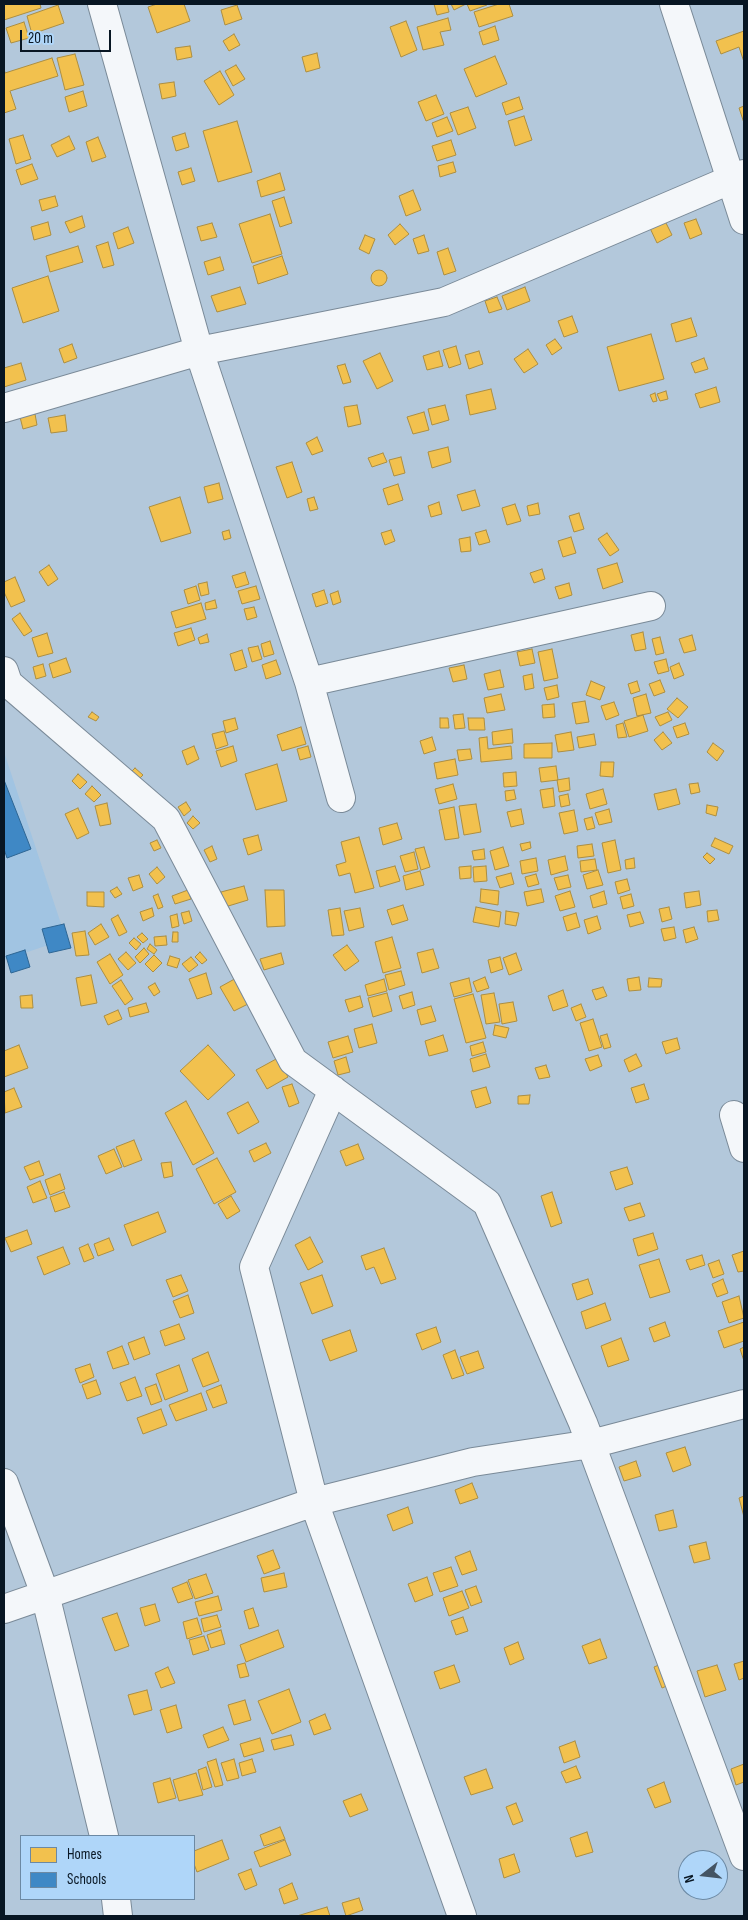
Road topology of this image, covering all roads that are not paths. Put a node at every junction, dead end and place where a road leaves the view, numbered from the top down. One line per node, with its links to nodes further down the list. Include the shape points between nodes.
1 (102, 4): 5 (street)
2 (674, 4): 3 (street)
3 (738, 176): 4 (street); 5 (street, via 444,302)
4 (744, 220)
5 (199, 351): 6 (street); 9 (street)
6 (4, 408)
7 (651, 606): 9 (street)
8 (4, 671): 11 (street, via 8,682 166,819 293,1061)
9 (309, 682): 10 (street)
10 (341, 798)
11 (333, 1090): 15 (street, via 487,1203); 17 (street, via 254,1267)
12 (734, 1115): 13 (street)
13 (744, 1148)
14 (744, 1404): 15 (street)
15 (591, 1444): 17 (street, via 473,1462); 21 (street)
16 (4, 1483): 18 (street)
17 (314, 1502): 18 (street); 24 (street)
18 (46, 1594): 19 (street); 20 (street)
19 (4, 1609)
20 (104, 1835)
21 (744, 1856)
22 (116, 1900): 23 (street)
23 (118, 1916)
24 (462, 1916)

